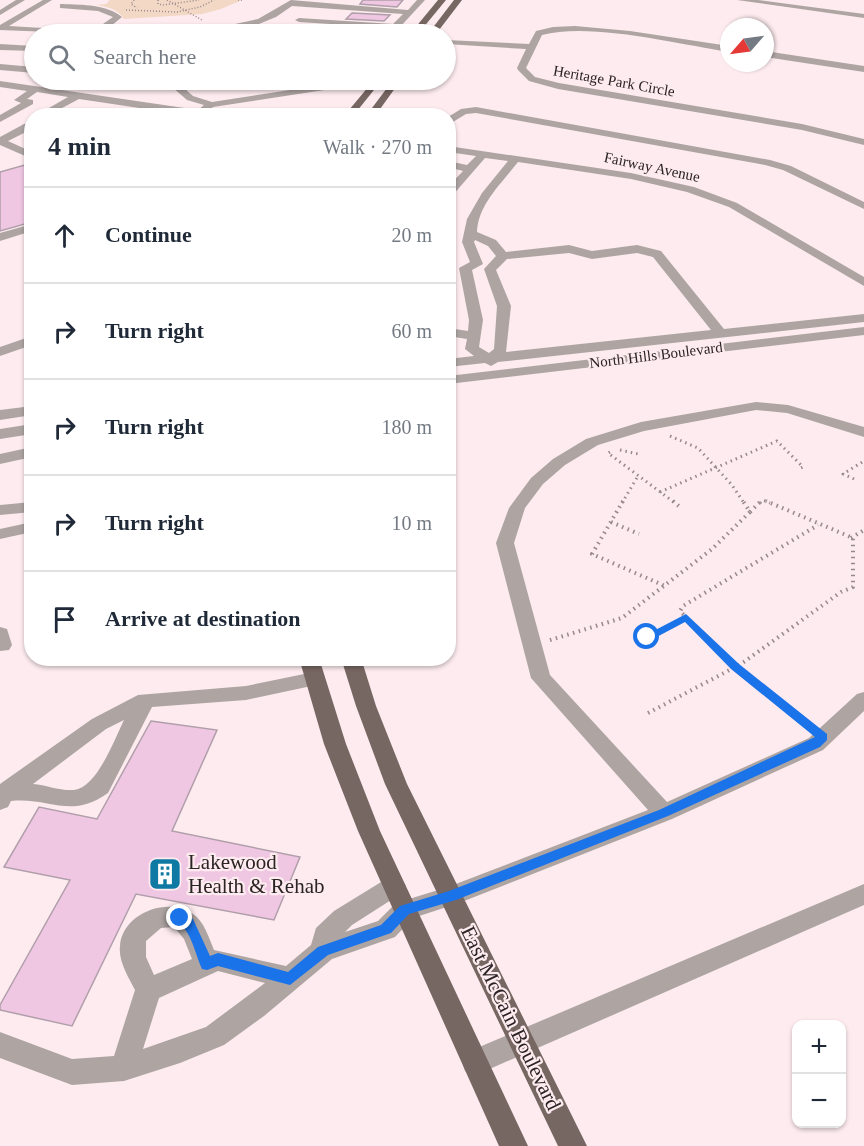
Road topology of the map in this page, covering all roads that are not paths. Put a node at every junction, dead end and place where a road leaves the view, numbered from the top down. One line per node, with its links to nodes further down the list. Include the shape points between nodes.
1 (21, 0): 18 (street)
2 (48, 0): 29 (street)
3 (73, 0): 13 (street)
4 (99, 0): 14 (street)
5 (350, 0): 15 (street)
6 (421, 0): 17 (street)
7 (442, 0): 27 (main road)
8 (458, 0): 28 (main road)
9 (741, 0): 11 (street)
10 (294, 2): 12 (street); 23 (street, via 274,16)
11 (765, 2): 19 (street)
12 (319, 3): 15 (street); 20 (street)
13 (63, 6): 14 (street); 16 (street)
14 (88, 7): 22 (street, via 118,17)
15 (343, 7): 17 (street); 21 (street)
16 (54, 11)
17 (409, 12): 26 (street)
18 (0, 13)
19 (864, 16)
20 (291, 23): 21 (street); 24 (street)
21 (323, 23): 25 (street)
22 (109, 24)
23 (252, 24)
24 (288, 24)
25 (346, 24)
26 (398, 24)
27 (422, 24)
28 (440, 24)
29 (0, 28): 30 (street)
30 (24, 30)
31 (456, 45): 35 (street)
32 (0, 47): 33 (street)
33 (24, 48)
34 (720, 48): 35 (street, via 571,27 539,33)
35 (530, 49): 67 (street, Heritage Park Circle, via 521,68 538,82 802,127)
36 (774, 55): 39 (street)
37 (0, 67): 38 (street)
38 (24, 69)
39 (864, 69)
40 (24, 79): 41 (street)
41 (3, 84): 42 (street)
42 (24, 87)
43 (34, 90): 64 (street, via 15,99 30,102)
44 (43, 90): 50 (street)
45 (191, 90): 55 (street)
46 (303, 90): 54 (street)
47 (335, 90): 53 (street)
48 (370, 90): 61 (main road)
49 (390, 90): 62 (main road)
50 (56, 92): 51 (street)
51 (79, 95): 52 (street); 56 (street)
52 (91, 97): 57 (street); 58 (street)
53 (329, 98)
54 (231, 102): 55 (street); 60 (street)
55 (207, 103): 59 (street)
56 (54, 108)
57 (70, 108)
58 (167, 108)
59 (204, 108)
60 (267, 108)
61 (355, 108)
62 (376, 108)
63 (456, 116): 75 (street, via 476,110 742,157 787,168)
64 (0, 119)
65 (24, 127): 66 (street)
66 (0, 141): 69 (street)
67 (864, 142)
68 (456, 150): 70 (street, Fairway Avenue)
69 (24, 152)
70 (483, 154): 71 (street, Fairway Avenue); 73 (street)
71 (515, 159): 77 (street, via 472,221); 80 (street, Fairway Avenue, via 656,180 712,197)
72 (456, 166): 73 (street)
73 (470, 169): 74 (street)
74 (456, 185)
75 (864, 206)
76 (24, 230): 78 (street)
77 (473, 234): 79 (street, via 492,243); 85 (street, via 468,242 477,264 465,268 476,320)
78 (0, 237)
79 (503, 256): 84 (street, via 569,249 592,255 638,249 657,254); 88 (street, via 490,269 504,306)
80 (861, 278)
81 (864, 318): 84 (street, North Hills Boulevard)
82 (864, 331): 90 (street, North Hills Boulevard)
83 (456, 333): 85 (street)
84 (722, 334): 88 (street, North Hills Boulevard)
85 (474, 336): 88 (street, via 472,349)
86 (24, 343): 87 (street)
87 (0, 352)
88 (495, 354): 89 (street, North Hills Boulevard); 90 (street)
89 (456, 361)
90 (496, 375): 91 (street, North Hills Boulevard)
91 (456, 380)
92 (24, 411): 93 (street)
93 (0, 415)
94 (24, 430): 96 (street)
95 (864, 432): 108 (street, via 788,409 756,406 641,427 592,442 559,462 537,481 517,508 505,543 541,678)
96 (0, 434)
97 (24, 454): 98 (street)
98 (0, 459)
99 (24, 508): 100 (street)
100 (0, 510)
101 (24, 528): 102 (street)
102 (0, 534)
103 (354, 666): 111 (main road, East McCain Boulevard, via 396,784)
104 (311, 669): 106 (street, via 246,693); 109 (main road, via 335,744)
105 (864, 699): 108 (street, via 816,744)
106 (145, 700): 107 (street, via 99,724); 107 (street, via 100,787 88,797 72,800 29,791)
107 (2, 797)
108 (664, 813): 111 (street)
109 (394, 886): 112 (main road); 113 (street, via 343,918 325,936)
110 (864, 894): 117 (street)
111 (451, 896): 112 (street); 117 (main road, East McCain Boulevard)
112 (405, 910): 113 (street, via 386,929); 119 (main road)
113 (323, 951): 115 (street)
114 (207, 964): 115 (street, via 218,960); 116 (street); 116 (street, via 188,924 171,916 151,921 135,934 132,947)
115 (290, 978): 120 (street, via 215,1036)
116 (148, 990): 120 (street)
117 (523, 1042): 119 (street); 122 (main road, East McCain Boulevard)
118 (0, 1045): 120 (street, via 72,1072)
119 (475, 1062): 121 (main road)
120 (124, 1068)
121 (513, 1146)
122 (573, 1146)

